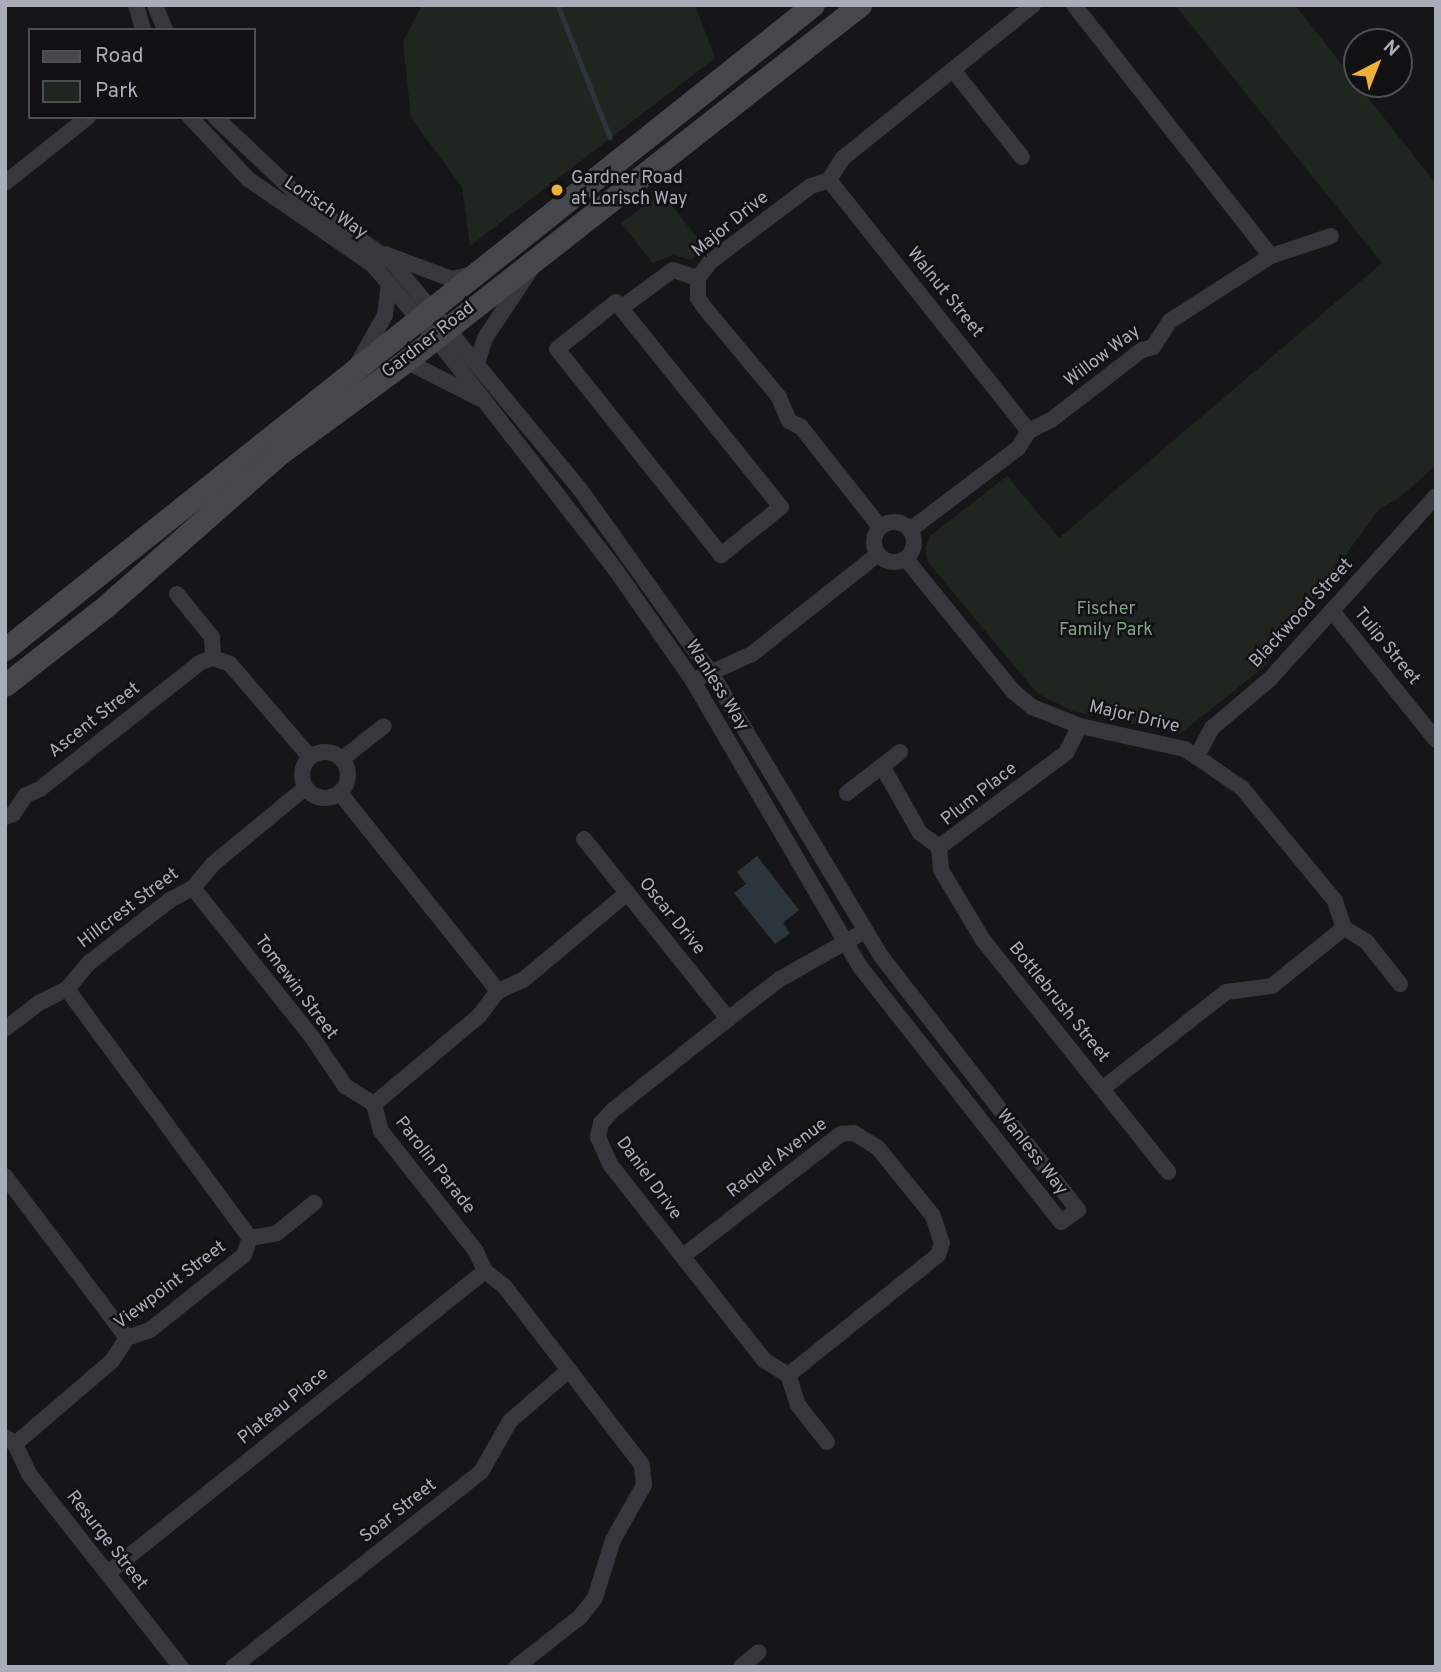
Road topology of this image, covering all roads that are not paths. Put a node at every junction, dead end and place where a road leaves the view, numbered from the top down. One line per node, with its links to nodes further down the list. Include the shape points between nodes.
1 (136, 5): 7 (street)
2 (155, 5): 8 (street)
3 (813, 5): 20 (street, Gardner Road)
4 (860, 5): 18 (street, Gardner Road)
5 (1033, 5): 9 (street, Major Drive)
6 (1074, 5): 19 (street)
7 (143, 28)
8 (164, 28)
9 (953, 70): 13 (street); 14 (street, Major Drive, via 843,158)
10 (85, 119): 15 (street)
11 (192, 119): 22 (street, Lorisch Way, via 248,179 373,265)
12 (217, 119): 17 (street, Lorisch Way, via 250,155 301,198)
13 (1022, 157)
14 (829, 180): 21 (street, Major Drive, via 811,186 710,262); 30 (street, Walnut Street)
15 (5, 183)
16 (1331, 236): 19 (street, Willow Way)
17 (383, 253): 20 (street, Lorisch Way, via 451,279); 24 (street, Lorisch Way)
18 (539, 255): 25 (street, Gardner Road); 27 (street, via 485,338)
19 (1271, 256): 30 (street, Willow Way, via 1170,321 1153,347 1142,350 1051,420)
20 (475, 274): 24 (street, Gardner Road)
21 (698, 278): 23 (street, via 673,270); 32 (street, Major Drive, via 698,298 704,307 779,397 789,421 801,427)
22 (389, 283): 24 (street, Lorisch Way); 28 (street, Gardner Road, via 385,314)
23 (621, 308): 23 (street, via 781,507 721,555 556,349 616,302)
24 (425, 314): 25 (street, Lorisch Way); 28 (street, Gardner Road)
25 (441, 333): 26 (street, Gardner Road); 27 (street, Wanless Way); 29 (street, Wanless Way)
26 (406, 361): 29 (street); 42 (street, Gardner Road, via 227,496 106,606)
27 (477, 363): 40 (street, Wanless Way, via 633,557)
28 (354, 371): 38 (street, Gardner Road)
29 (486, 402): 41 (street, Wanless Way, via 615,569)
30 (1029, 430): 33 (street, Willow Way, via 1017,448)
31 (1436, 496): 37 (street, Blackwood Street)
32 (880, 527): 33 (street, via 896,522); 34 (street, via 874,537)
33 (911, 530): 35 (street, via 915,542)
34 (878, 554): 35 (street, via 888,562); 40 (street, via 752,654)
35 (906, 559): 44 (street, Major Drive, via 1013,691 1032,707)
36 (177, 594): 39 (street, via 212,637)
37 (1332, 611): 45 (street, Tulip Street); 47 (street, Blackwood Street, via 1270,679 1212,728)
38 (5, 649)
39 (213, 658): 48 (street, via 230,664); 54 (street, Ascent Street, via 201,662 40,789 26,795 13,814)
40 (711, 673): 41 (street); 60 (street, Wanless Way)
41 (693, 681): 61 (street, Wanless Way)
42 (5, 685)
43 (384, 726): 49 (street)
44 (1080, 726): 47 (street, Major Drive, via 1185,749); 56 (street, Plum Place, via 1066,753)
45 (1436, 740)
46 (900, 752): 50 (street)
47 (1197, 756): 59 (street, Major Drive, via 1242,788 1335,901)
48 (310, 757): 49 (street, via 325,752); 51 (street, via 302,772)
49 (342, 759): 52 (street, via 348,779)
50 (882, 766): 53 (street); 56 (street, Plum Place, via 920,832)
51 (305, 788): 52 (street, via 324,798); 57 (street, Hillcrest Street, via 213,864)
52 (340, 793): 64 (street)
53 (846, 793)
54 (5, 817)
55 (584, 839): 58 (street, Oscar Drive)
56 (939, 847): 67 (street, Bottlebrush Street, via 941,870 983,940)
57 (192, 888): 63 (street, Hillcrest Street, via 90,962); 68 (street, Tomewin Street, via 312,1037 345,1086)
58 (627, 893): 64 (street, via 523,980); 65 (street, Oscar Drive)
59 (1344, 928): 62 (street, via 1366,941); 67 (street, via 1272,986 1226,992)
60 (865, 930): 61 (street, Daniel Drive); 61 (street, Wanless Way, via 1078,1210 1061,1222)
61 (845, 942): 65 (street, Daniel Drive, via 780,979)
62 (1401, 984)
63 (67, 989): 66 (street, Hillcrest Street, via 38,1003); 72 (street, Viewpoint Street)
64 (498, 991): 68 (street, via 479,1016)
65 (727, 1019): 73 (street, Daniel Drive, via 613,1110 601,1123 598,1137 610,1164)
66 (5, 1029)
67 (1102, 1089): 69 (street, Bottlebrush Street)
68 (374, 1104): 74 (street, Parolin Parade, via 381,1131 475,1250)
69 (1168, 1172)
70 (5, 1176): 75 (street)
71 (314, 1203): 72 (street, Viewpoint Street, via 277,1233)
72 (250, 1238): 75 (street, Viewpoint Street, via 244,1255 150,1329)
73 (683, 1256): 77 (street, Daniel Drive, via 764,1360); 77 (street, Raquel Avenue, via 841,1134 854,1132 878,1149 933,1216 942,1243 938,1255)
74 (485, 1271): 76 (street, Parolin Parade, via 504,1286); 80 (street, Plateau Place)
75 (127, 1338): 78 (street, Viewpoint Street, via 112,1362)
76 (569, 1370): 83 (street, Soar Street, via 510,1421 481,1472); 84 (street, Parolin Parade, via 642,1465 645,1479 613,1539 595,1598 580,1617)
77 (788, 1376): 79 (street, via 797,1405)
78 (10, 1440): 80 (street, Resurge Street, via 29,1474)
79 (827, 1442)
80 (108, 1573): 82 (street, Resurge Street)
81 (759, 1652): 85 (street)
82 (181, 1667)
83 (233, 1667)
84 (516, 1667)
85 (741, 1667)

